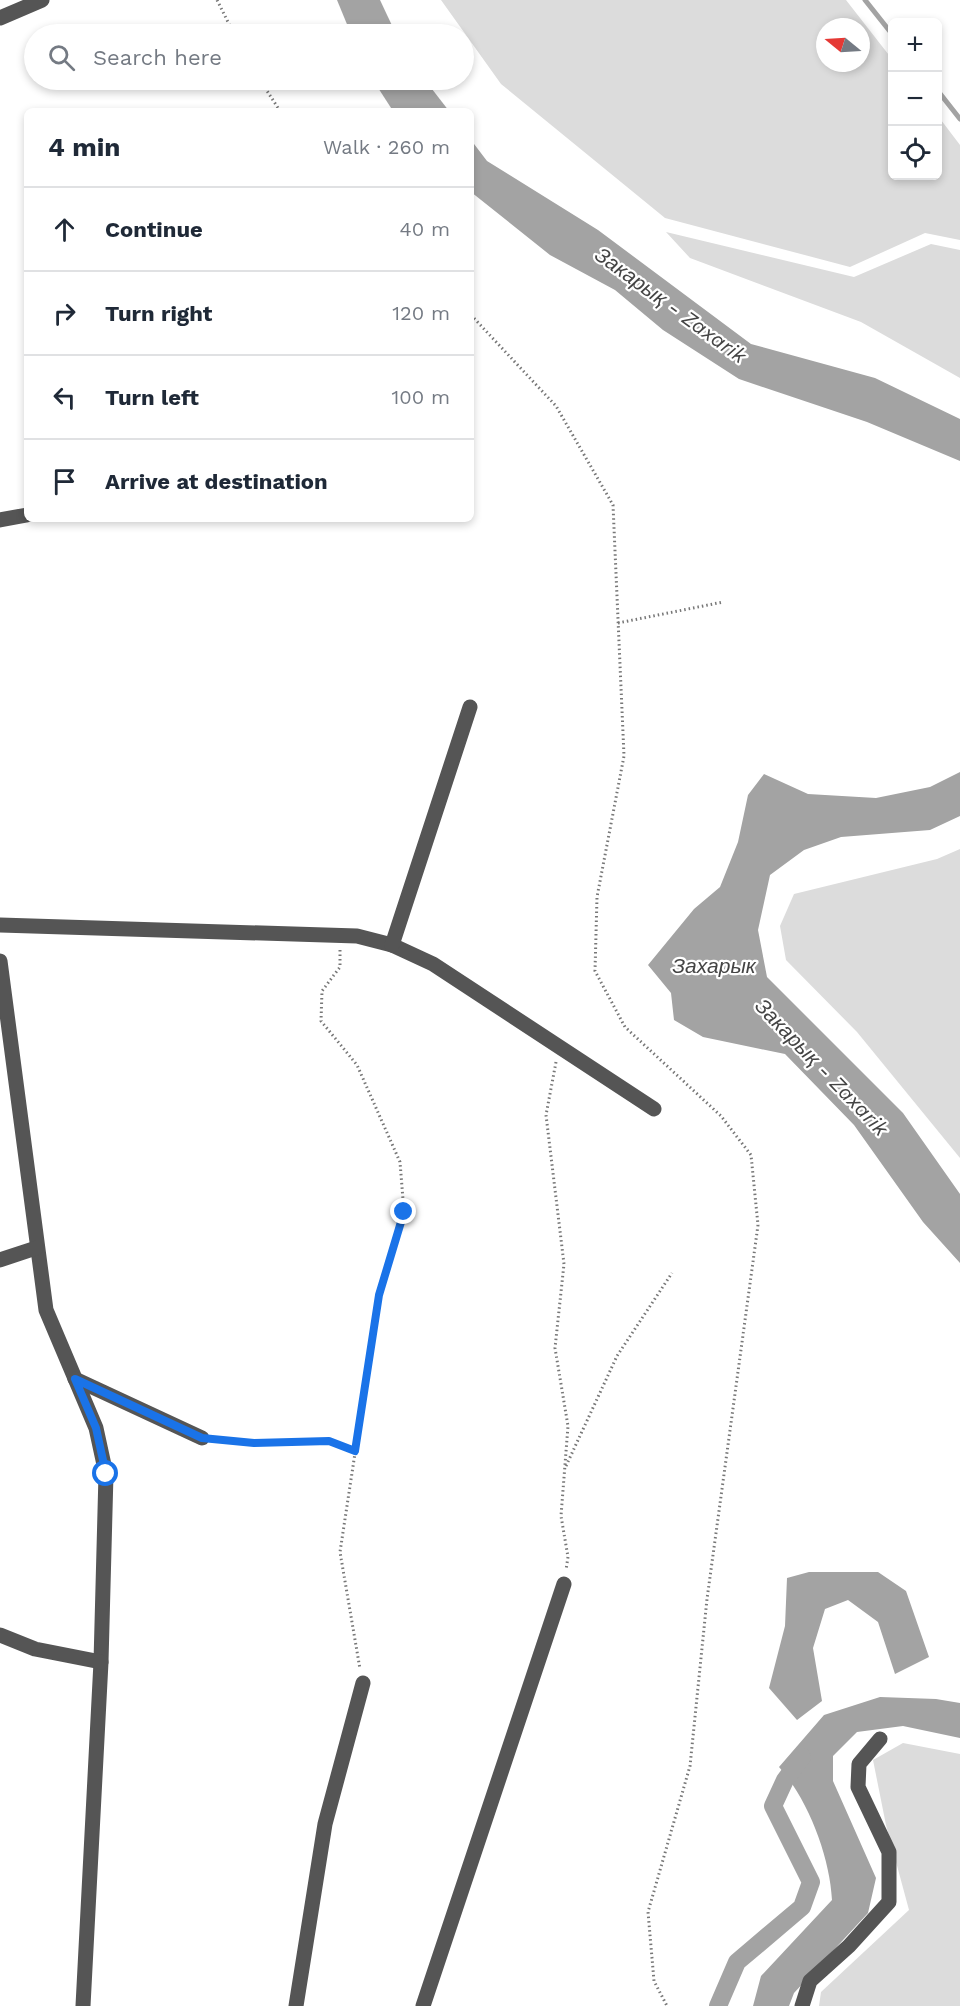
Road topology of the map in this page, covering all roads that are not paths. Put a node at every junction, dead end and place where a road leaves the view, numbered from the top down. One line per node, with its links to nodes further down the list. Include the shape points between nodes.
1 (42, 0): 2 (street)
2 (0, 18)
3 (24, 516): 4 (street)
4 (0, 520)
5 (470, 707): 7 (street)
6 (0, 926): 7 (street, via 340,935)
7 (392, 945): 9 (street, via 433,964)
8 (0, 962): 10 (street)
9 (654, 1109)
10 (36, 1248): 11 (street); 12 (street, via 46,1310)
11 (0, 1260)
12 (75, 1379): 13 (street); 16 (street, via 96,1428 106,1474)
13 (202, 1438)
14 (564, 1584): 21 (street)
15 (0, 1635): 16 (street, via 35,1649)
16 (101, 1662): 19 (street)
17 (363, 1683): 20 (street, via 325,1824)
18 (880, 1739): 22 (street, via 859,1764 858,1788 889,1852 889,1902 810,1981)
19 (83, 2006)
20 (296, 2006)
21 (423, 2006)
22 (802, 2006)

